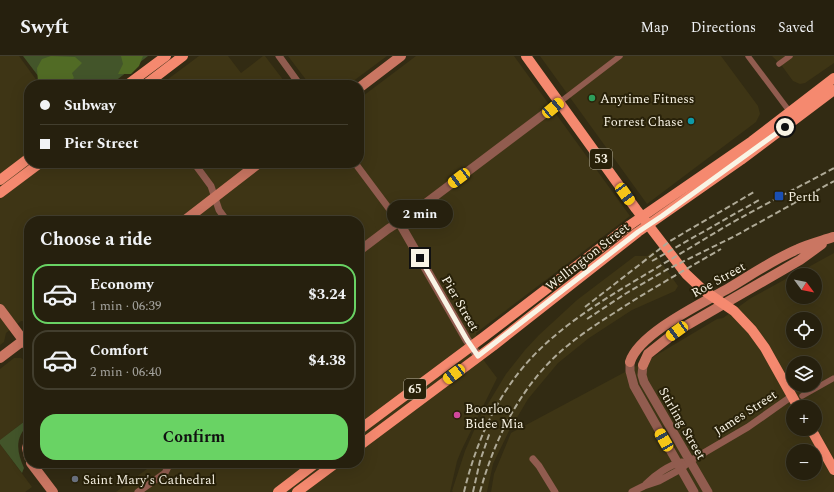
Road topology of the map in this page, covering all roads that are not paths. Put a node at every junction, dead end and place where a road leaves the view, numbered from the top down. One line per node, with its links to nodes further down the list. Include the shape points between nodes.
1 (166, 56): 11 (main road)
2 (183, 56): 12 (main road)
3 (278, 56): 13 (street)
4 (401, 56): 14 (main road)
5 (526, 56): 16 (main road, 53)
6 (620, 56): 16 (street)
7 (748, 56): 17 (street)
8 (790, 56): 9 (street)
9 (779, 64)
10 (834, 78): 28 (main road, Wellington Street / 65, via 752,141)
11 (137, 80)
12 (152, 80)
13 (296, 80)
14 (364, 84)
15 (834, 90): 30 (main road, Wellington Street / 65)
16 (560, 102): 28 (main road, 53); 29 (street)
17 (787, 108)
18 (24, 162): 23 (main road)
19 (33, 168): 24 (main road)
20 (198, 168): 25 (street, via 212,186)
21 (253, 168): 25 (main road)
22 (359, 168): 29 (street, Pier Street)
23 (0, 180)
24 (0, 193)
25 (215, 197): 26 (main road); 27 (street)
26 (190, 216)
27 (223, 216)
28 (642, 217): 30 (main road, 53); 38 (main road, Wellington Street / 65)
29 (399, 222): 32 (street); 38 (street, Pier Street)
30 (649, 225): 33 (main road, 53, via 693,281); 39 (main road, Wellington Street / 65)
31 (833, 236): 33 (main road, Roe Street, via 797,249); 34 (main road, Roe Street, via 800,260)
32 (364, 247)
33 (713, 296): 34 (main road, 53); 41 (main road, Roe Street, via 644,342)
34 (724, 303): 42 (main road, Roe Street, via 658,345 648,354); 44 (main road, 53, via 752,330)
35 (0, 309): 36 (main road)
36 (24, 337)
37 (24, 343): 40 (main road)
38 (471, 347): 39 (street, Pier Street); 47 (main road, Wellington Street / 65)
39 (478, 356): 50 (main road, Wellington Street / 65)
40 (0, 358)
41 (630, 362): 49 (street, Stirling Street, via 634,386)
42 (643, 365): 46 (street, Stirling Street, via 644,382)
43 (834, 378): 44 (street)
44 (797, 396): 45 (main road, 53); 52 (street, James Street)
45 (797, 400)
46 (662, 413): 49 (street, via 658,420 664,433); 52 (street, Stirling Street)
47 (364, 426)
48 (814, 436): 58 (main road)
49 (664, 440): 53 (street, Stirling Street)
50 (364, 442)
51 (533, 459): 63 (street)
52 (690, 461): 53 (street, James Street); 66 (street, Stirling Street)
53 (679, 466): 64 (street, James Street, via 659,481); 65 (street, Stirling Street)
54 (34, 468): 59 (main road)
55 (167, 468): 60 (street)
56 (309, 468): 61 (main road)
57 (329, 468): 62 (main road)
58 (834, 470)
59 (48, 490)
60 (138, 492)
61 (278, 492)
62 (297, 492)
63 (555, 492)
64 (632, 492)
65 (694, 492)
66 (708, 492)

